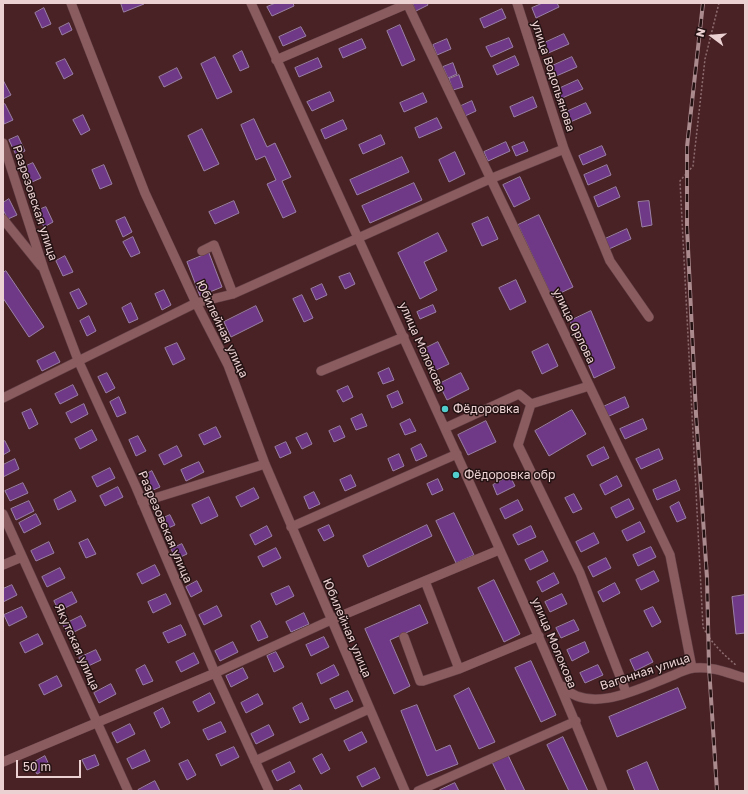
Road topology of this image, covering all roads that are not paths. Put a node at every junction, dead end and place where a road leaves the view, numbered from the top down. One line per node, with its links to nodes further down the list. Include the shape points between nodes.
1 (71, 3): 14 (street, Юбилейная улица, via 145,193)
2 (250, 3): 5 (street, улица Молокова)
3 (407, 3): 5 (street); 8 (street, улица Орлова)
4 (517, 3): 7 (street, улица Водопьянова)
5 (276, 60): 10 (street, улица Молокова)
6 (3, 143): 12 (street, Разрезовская улица)
7 (564, 149): 8 (street, улица Водопьянова); 15 (street, via 610,262)
8 (490, 179): 10 (street, улица Водопьянова); 19 (street, улица Орлова)
9 (3, 219): 12 (street, Разрезовская улица)
10 (360, 239): 13 (street, улица Водопьянова); 16 (street, улица Молокова)
11 (202, 251): 13 (street, via 214,245)
12 (44, 270): 17 (street, Разрезовская улица)
13 (233, 294): 14 (street, улица Водопьянова)
14 (196, 303): 17 (street, улица Водопьянова); 24 (street, Юбилейная улица, via 228,365)
15 (649, 317)
16 (404, 336): 18 (street); 22 (street, улица Молокова)
17 (78, 360): 20 (street, улица Водопьянова); 25 (street, Разрезовская улица)
18 (321, 371)
19 (590, 386): 21 (street); 35 (street, улица Орлова, via 670,554)
20 (3, 398)
21 (531, 404): 22 (street, via 519,394); 40 (street, via 518,445 580,573)
22 (445, 428): 23 (street, улица Молокова)
23 (457, 454): 27 (street); 28 (street, улица Молокова)
24 (265, 464): 25 (street); 27 (street, Юбилейная улица)
25 (142, 502): 37 (street, Разрезовская улица)
26 (3, 514): 29 (street, Якутская улица)
27 (292, 527): 32 (street, Юбилейная улица)
28 (499, 550): 31 (street); 33 (street, улица Молокова)
29 (22, 557): 30 (street); 43 (street, Якутская улица)
30 (3, 565)
31 (425, 581): 32 (street); 36 (street)
32 (331, 620): 37 (street); 41 (street, Юбилейная улица)
33 (539, 636): 36 (street); 39 (street, улица Молокова)
34 (404, 637): 36 (street, via 420,681)
35 (692, 668): 38 (street, Вагонная улица, via 709,667); 40 (street, Вагонная улица)
36 (459, 669)
37 (215, 673): 43 (street); 44 (street, Разрезовская улица)
38 (745, 678)
39 (557, 681): 40 (street, Вагонная улица, via 568,693 583,700 604,700); 42 (street, улица Молокова)
40 (626, 692)
41 (369, 709): 44 (street); 49 (street, Юбилейная улица)
42 (576, 721): 46 (street, улица Молокова); 50 (street)
43 (97, 722): 45 (street); 47 (street, Якутская улица)
44 (255, 761): 48 (street, Разрезовская улица)
45 (3, 762)
46 (600, 790)
47 (128, 791)
48 (269, 791)
49 (406, 791)
50 (418, 791)

